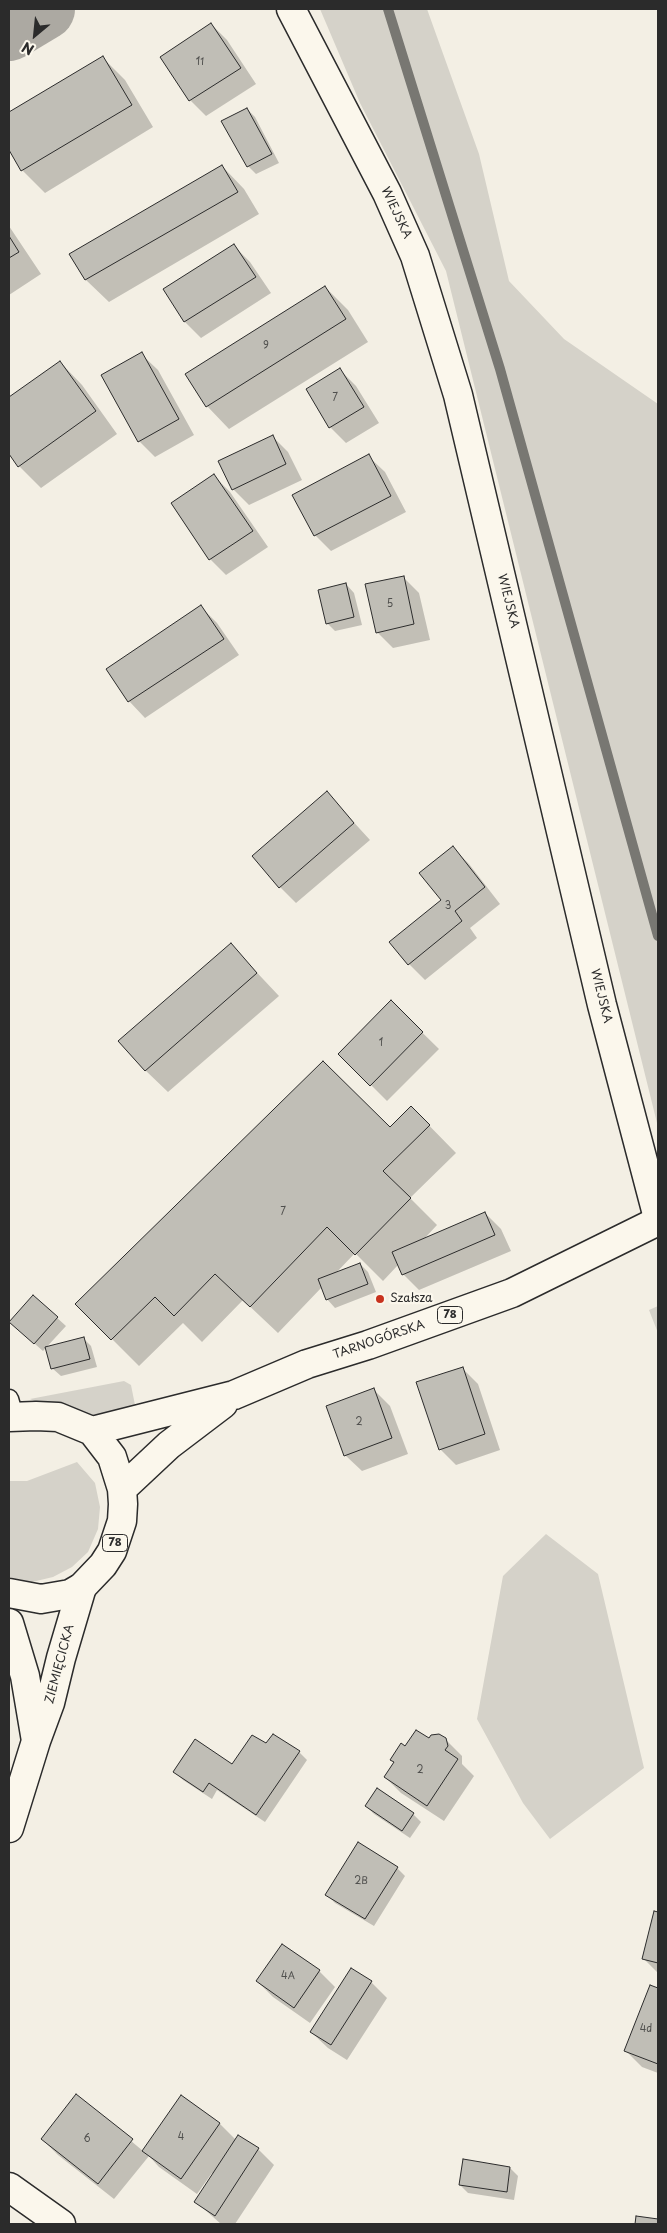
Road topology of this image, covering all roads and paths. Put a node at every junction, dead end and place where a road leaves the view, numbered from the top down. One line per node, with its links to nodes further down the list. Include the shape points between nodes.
1 (291, 9): 2 (street, WIEJSKA, via 387,192 415,256 458,395 602,1005)
2 (658, 1219): 3 (street, TARNOGÓRSKA / 78, via 512,1293 307,1364)
3 (234, 1395): 5 (street, TARNOGÓRSKA / 78); 6 (street, TARNOGÓRSKA / 78, via 169,1444)
4 (10, 1411): 5 (street, 78, via 75,1422)
5 (92, 1431): 6 (street, 78, via 112,1457)
6 (122, 1489): 7 (street, 78, via 122,1521 118,1536 103,1565)
7 (82, 1587): 8 (street, 78, via 70,1594 41,1599); 10 (street, ZIEMIĘCICKA, via 50,1703)
8 (9, 1593)
9 (9, 1623): 10 (street, ZIEMIĘCICKA, via 25,1676)
10 (36, 1741): 11 (street, ZIEMIĘCICKA)
11 (9, 1828)
12 (9, 2187): 13 (street)
13 (61, 2224)

